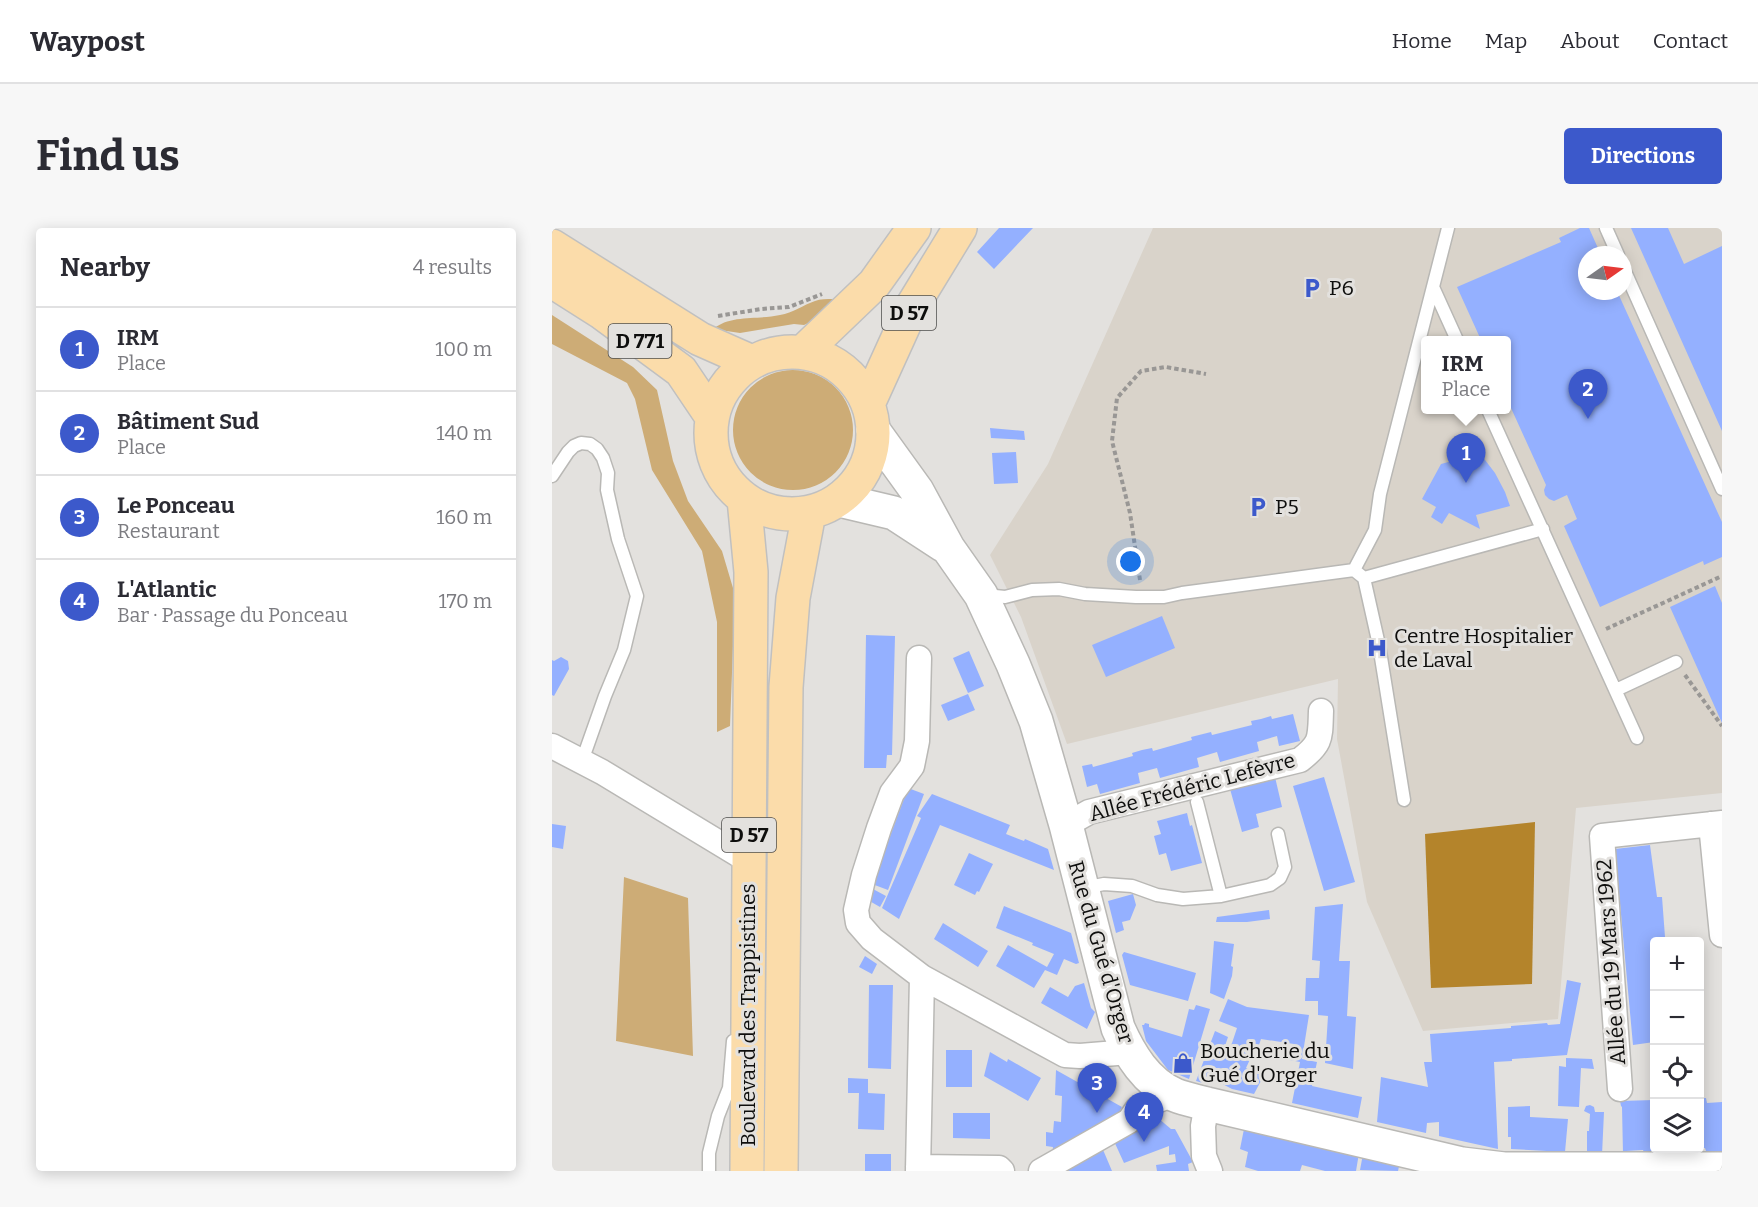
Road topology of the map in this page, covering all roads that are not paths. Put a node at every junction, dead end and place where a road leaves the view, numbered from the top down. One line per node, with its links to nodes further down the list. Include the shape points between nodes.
1 (914, 228): 11 (main road, D 57, via 874,284)
2 (960, 228): 15 (main road, D 57, via 913,304)
3 (1448, 228): 8 (lane)
4 (1606, 228): 6 (lane)
5 (552, 246): 12 (main road, D 771, via 700,339)
6 (1614, 246)
7 (552, 281): 14 (main road, D 771, via 681,371)
8 (1433, 287): 10 (lane); 23 (lane, via 1380,494 1375,530)
9 (1632, 287): 17 (lane)
10 (1455, 336)
11 (803, 352): 12 (main road, via 777,353); 15 (main road, via 842,369 857,385)
12 (752, 362): 14 (main road, via 734,376 720,395)
13 (1490, 414): 21 (lane)
14 (712, 417): 18 (main road, via 716,463 727,483)
15 (871, 417): 19 (main road, via 870,457 858,482); 22 (main road, Rue du Gué d'Orger)
16 (552, 476): 31 (lane, via 574,446 590,444 597,449 608,473 607,490 615,529 637,596 624,650)
17 (1722, 489)
18 (744, 499): 20 (main road, via 764,510 786,515); 37 (main road, Boulevard des Trappistines / D 57, via 751,572)
19 (839, 500): 20 (main road); 22 (main road, Rue du Gué d'Orger, via 894,513)
20 (809, 513): 53 (main road, Boulevard des Trappistines / D 57, via 793,598 786,687)
21 (1543, 529): 23 (lane); 27 (lane)
22 (948, 548): 24 (main road, Rue du Gué d'Orger)
23 (1359, 574): 24 (lane, via 1164,597 1085,594 1059,589 1005,597); 32 (lane, via 1379,645)
24 (981, 595): 35 (main road, Rue du Gué d'Orger, via 1036,721)
25 (919, 658): 41 (street, via 917,741 912,766 892,793 856,910 858,923 872,939)
26 (1676, 662): 27 (lane)
27 (1616, 690): 29 (lane)
28 (1321, 711): 35 (street, Allée Frédéric Lefèvre, via 1320,740 1300,760 1089,813)
29 (1637, 738)
30 (552, 746): 31 (street)
31 (582, 761): 37 (street)
32 (1404, 800)
33 (1197, 802): 39 (lane)
34 (1716, 824): 40 (street, Allée du 19 Mars 1962); 45 (street, Allée du 19 Mars 1962, via 1602,836)
35 (1066, 825): 38 (main road, Rue du Gué d'Orger)
36 (1278, 834): 39 (lane, via 1285,867 1280,878 1270,885)
37 (749, 861): 42 (lane); 52 (main road, Boulevard des Trappistines / D 57)
38 (1082, 888): 39 (lane, via 1104,884 1132,886 1183,899); 44 (main road, Rue du Gué d'Orger, via 1118,1028)
39 (1221, 896)
40 (1722, 935)
41 (922, 977): 44 (street, via 1065,1055); 49 (street)
42 (736, 1009)
43 (734, 1031): 51 (lane, via 729,1088 709,1153)
44 (1129, 1052): 46 (main road, Rue du Gué d'Orger, via 1149,1077)
45 (1620, 1089)
46 (1174, 1094): 47 (main road, Rue du Gué d'Orger); 55 (street, via 1138,1108 1129,1121)
47 (1207, 1104): 48 (main road, Rue du Gué d'Orger); 56 (street, via 1204,1156)
48 (1411, 1162): 50 (main road, Rue du Gué d'Orger, via 1504,1169)
49 (918, 1169): 54 (street)
50 (1722, 1169)
51 (709, 1171)
52 (747, 1171)
53 (781, 1171)
54 (1002, 1171)
55 (1041, 1171)
56 (1210, 1171)

